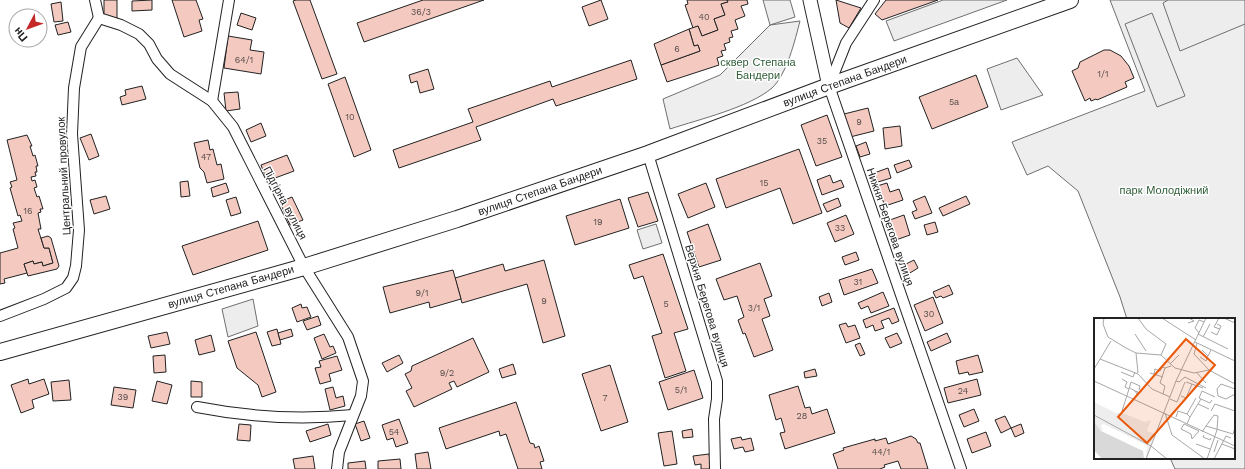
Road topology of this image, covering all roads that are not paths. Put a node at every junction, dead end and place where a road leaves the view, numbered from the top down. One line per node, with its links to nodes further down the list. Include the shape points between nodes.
1 (94, 0): 6 (street)
2 (229, 0): 8 (street)
3 (810, 0): 7 (street)
4 (874, 0): 7 (street, via 846,43)
5 (1070, 0): 7 (main road, вулиця Степана Бандери)
6 (99, 18): 8 (street, Підгірна вулиця, via 139,34 170,74); 11 (street, Центральний провулок, via 81,47 74,88 72,134 80,230 74,278 66,288)
7 (829, 86): 9 (main road, вулиця Степана Бандери); 17 (street, Нижня Берегова вулиця)
8 (212, 102): 10 (street, Підгірна вулиця, via 233,127)
9 (648, 154): 10 (main road, вулиця Степана Бандери, via 457,219); 16 (street, Верхня Берегова вулиця, via 717,381 714,419)
10 (304, 267): 12 (main road, вулиця Степана Бандери); 14 (street, Підгірна вулиця, via 348,337 358,364 363,380 361,396)
11 (0, 316)
12 (0, 352)
13 (197, 407): 14 (street, via 234,414 291,417 330,418)
14 (354, 415): 15 (street, Підгірна вулиця, via 339,452)
15 (337, 469)
16 (715, 469)
17 (961, 469)

